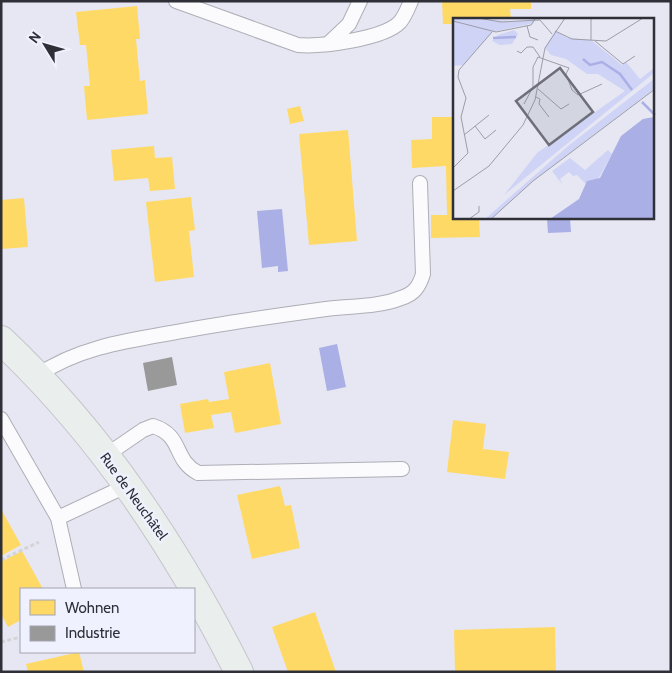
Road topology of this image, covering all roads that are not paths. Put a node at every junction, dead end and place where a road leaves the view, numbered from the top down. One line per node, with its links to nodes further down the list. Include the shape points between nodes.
1 (176, 1): 4 (lane, via 298,45)
2 (360, 1): 4 (lane, via 349,24)
3 (411, 1): 4 (lane, via 399,22 387,29)
4 (329, 44)
5 (420, 183): 7 (lane, via 423,274 420,285 412,294 386,301 230,322 112,343 70,357)
6 (1, 340): 7 (main road, Rue de Neuchâtel)
7 (38, 375): 9 (main road, Rue de Neuchâtel)
8 (1, 419): 12 (lane)
9 (105, 456): 10 (lane, via 153,426 172,436 184,464 198,473); 11 (main road, Rue de Neuchâtel)
10 (402, 469)
11 (128, 485): 12 (lane); 14 (main road, Rue de Neuchâtel)
12 (60, 524): 13 (lane)
13 (74, 588)
14 (195, 588)
15 (195, 588): 16 (main road, Rue de Neuchâtel)
16 (239, 672)

